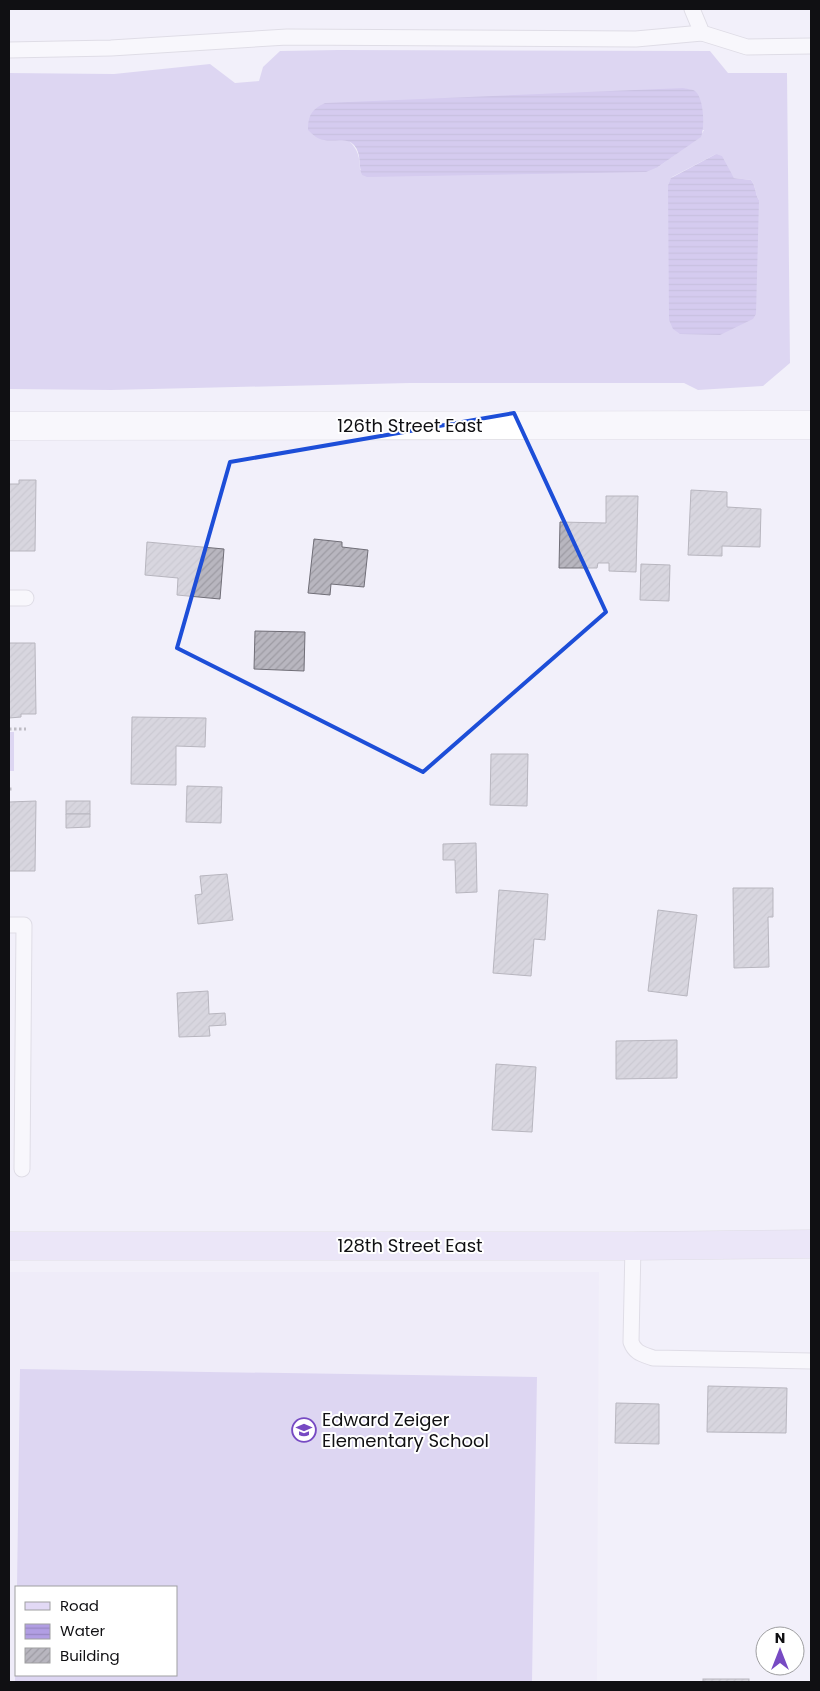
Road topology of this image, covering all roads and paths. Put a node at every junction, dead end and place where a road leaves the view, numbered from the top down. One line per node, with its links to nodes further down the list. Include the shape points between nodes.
1 (692, 9): 2 (lane)
2 (702, 34): 3 (lane, via 747,47); 4 (lane, via 636,39 287,38)
3 (811, 46)
4 (9, 50)
5 (811, 425): 6 (street, 126th Street East)
6 (9, 426)
7 (9, 598): 8 (lane)
8 (26, 598)
9 (9, 729): 10 (path)
10 (26, 729)
11 (9, 789): 12 (path)
12 (14, 789)
13 (9, 925): 14 (lane, via 24,925)
14 (22, 1169)
15 (811, 1244): 17 (street, 128th Street East)
16 (9, 1246): 17 (street, 128th Street East)
17 (632, 1246): 18 (lane, via 631,1342 639,1354 653,1358)
18 (811, 1361)

